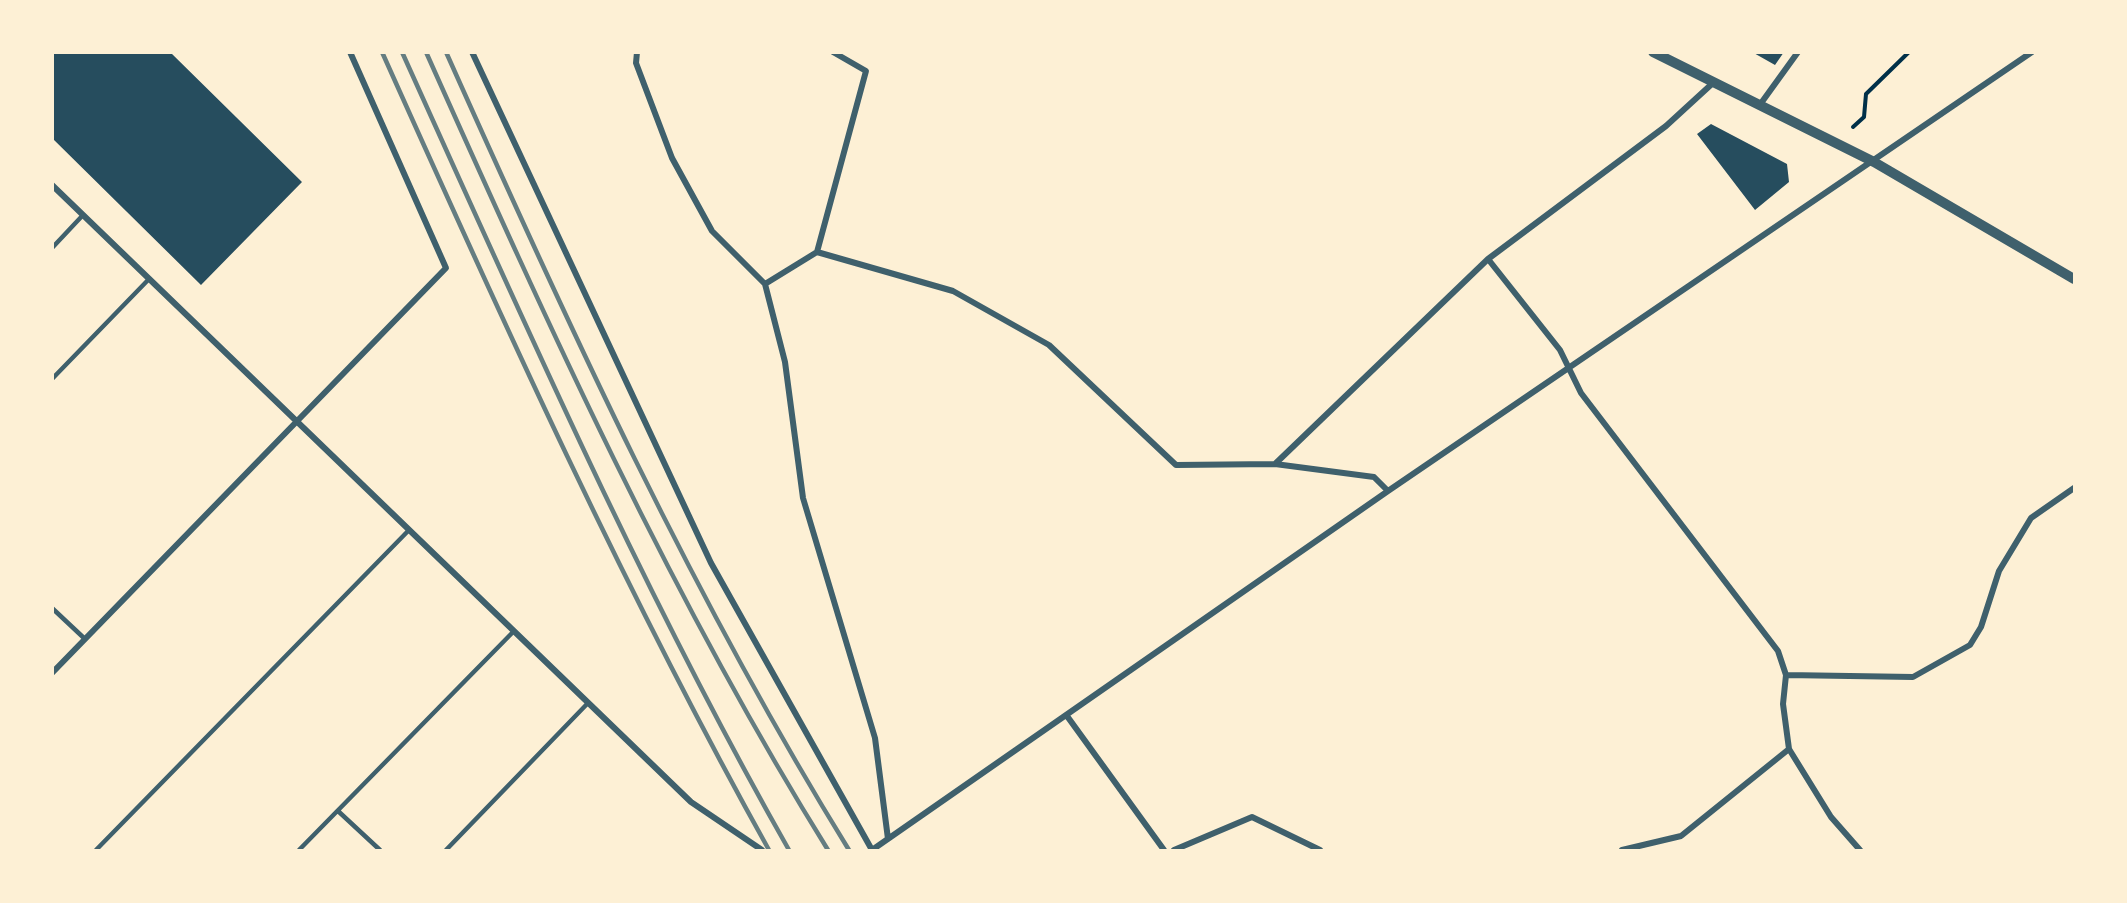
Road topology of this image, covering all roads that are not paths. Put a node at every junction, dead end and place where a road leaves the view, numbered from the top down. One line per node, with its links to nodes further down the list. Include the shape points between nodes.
1 (350, 52): 21 (street, via 446,268)
2 (472, 52): 41 (street, via 711,563)
3 (637, 52): 18 (street, via 636,63 672,158 712,231)
4 (833, 52): 14 (street, via 866,71)
5 (1653, 52): 8 (street)
6 (1798, 52): 9 (street)
7 (2032, 52): 10 (street)
8 (1714, 82): 9 (street); 15 (street, via 1666,126)
9 (1759, 106): 10 (street)
10 (1874, 162): 17 (street); 19 (street)
11 (52, 185): 12 (street)
12 (83, 215): 13 (lane); 16 (street)
13 (52, 248)
14 (817, 252): 18 (street); 22 (street, via 954,291 1049,345 1176,465)
15 (1488, 259): 19 (street, via 1560,350); 22 (street)
16 (149, 279): 20 (lane); 21 (street)
17 (2074, 279)
18 (765, 284): 35 (street, via 785,362 803,498 875,738)
19 (1569, 369): 24 (street); 30 (street, via 1581,393 1778,651)
20 (52, 379)
21 (297, 423): 25 (street); 28 (street)
22 (1275, 464): 24 (street, via 1374,477)
23 (2074, 488): 30 (street, via 2031,518 1999,571 1982,627 1970,645 1913,677)
24 (1388, 491): 32 (street)
25 (409, 530): 27 (street); 36 (lane)
26 (52, 608): 28 (lane)
27 (513, 632): 31 (street); 34 (lane)
28 (85, 639): 29 (street)
29 (52, 673)
30 (1786, 675): 33 (street, via 1783,704)
31 (587, 704): 39 (lane); 40 (street, via 691,802)
32 (1067, 716): 35 (street); 42 (street)
33 (1789, 749): 45 (street, via 1681,836); 46 (street, via 1831,817)
34 (338, 811): 37 (lane); 38 (lane)
35 (888, 839): 41 (street)
36 (96, 850)
37 (299, 850)
38 (380, 850)
39 (446, 850)
40 (762, 850)
41 (872, 850)
42 (1164, 850)
43 (1174, 850): 44 (street, via 1252,817)
44 (1320, 850)
45 (1625, 850)
46 (1860, 850)

